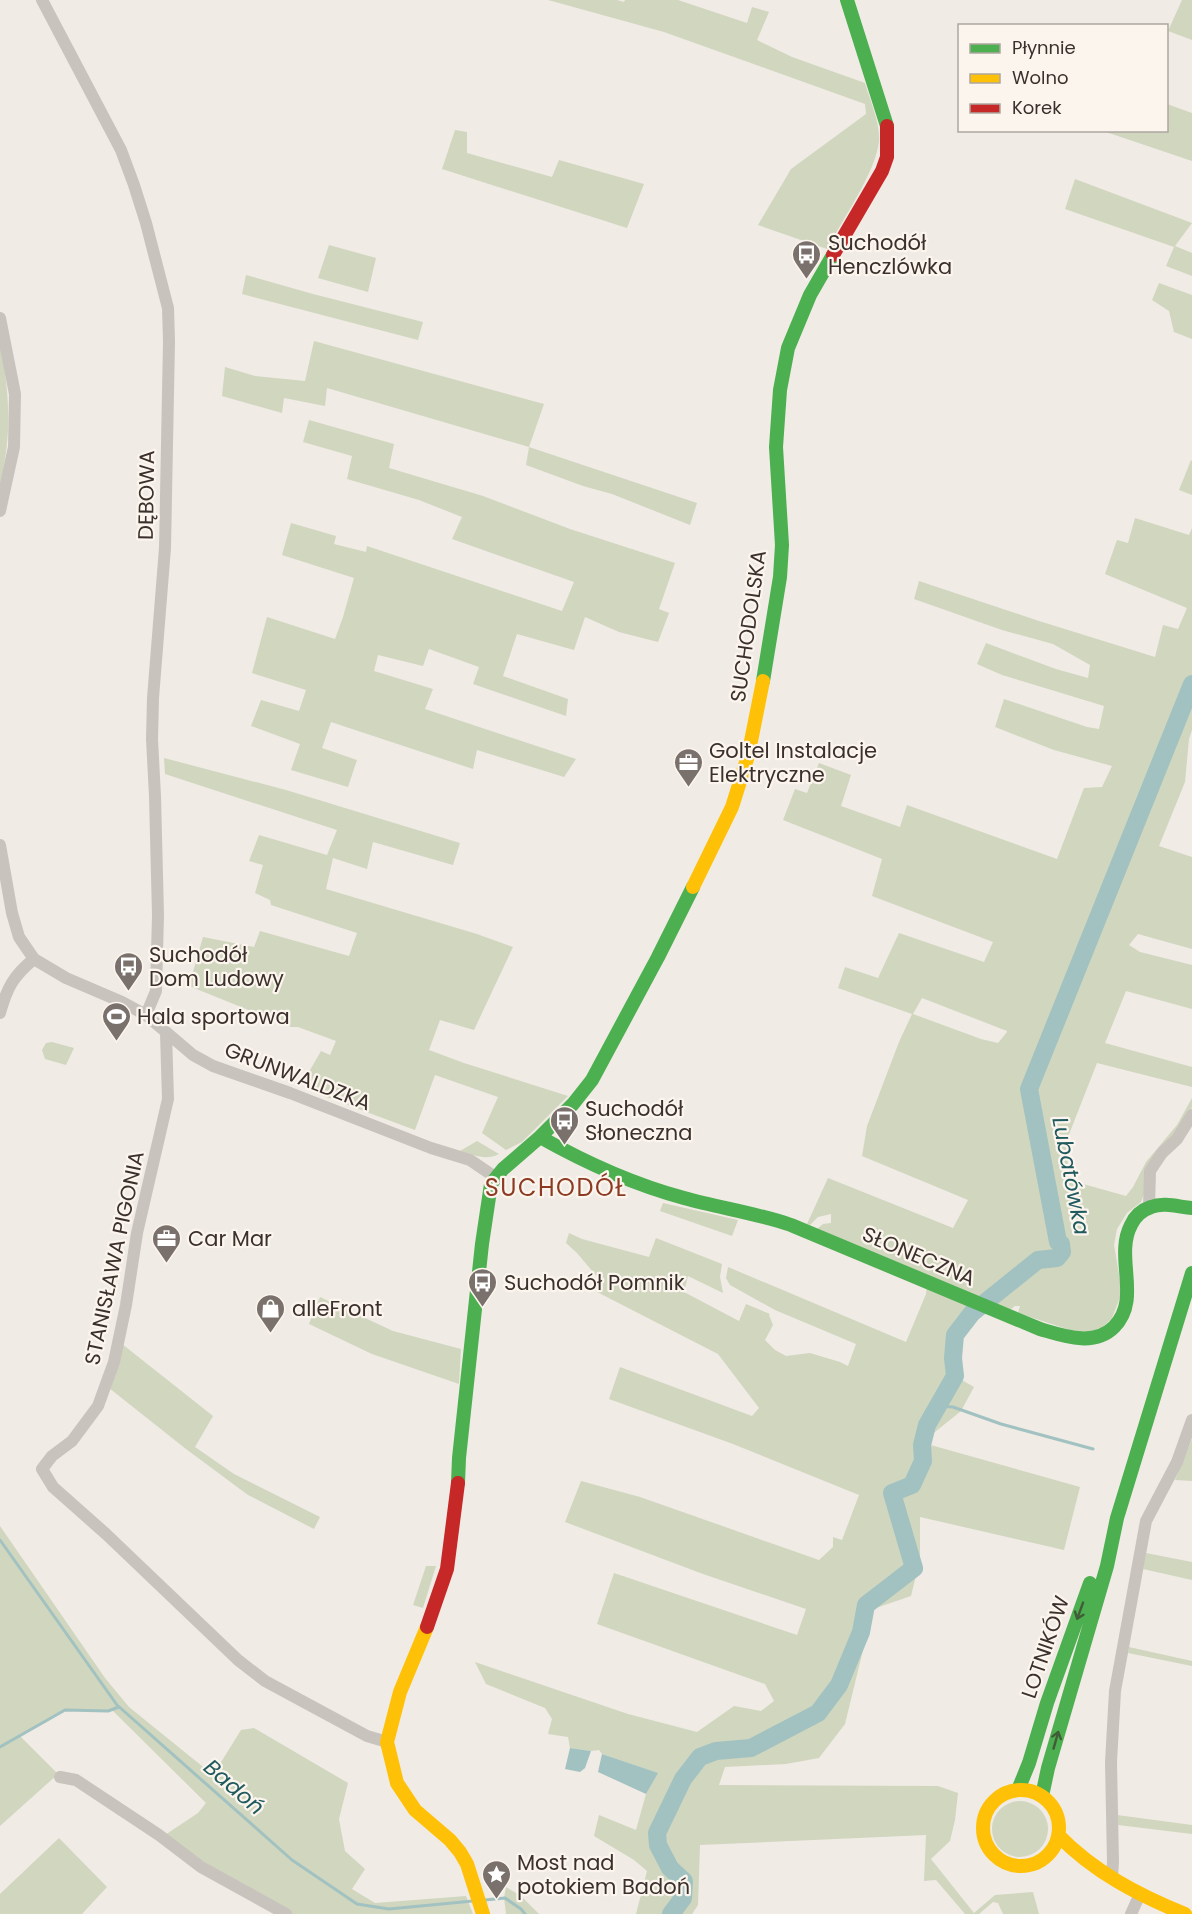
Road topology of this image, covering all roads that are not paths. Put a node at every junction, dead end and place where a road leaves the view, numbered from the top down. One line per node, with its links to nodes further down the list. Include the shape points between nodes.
1 (42, 0): 8 (street, DĘBOWA, via 121,150 143,212 168,308 165,537 152,739 158,915 156,991)
2 (847, 0): 11 (street, SUCHODOLSKA, via 884,112 887,157 810,295 788,348 776,447 780,577 748,756 732,807 628,1016 592,1080)
3 (0, 318): 4 (street, via 15,394 14,447)
4 (0, 512)
5 (0, 845): 6 (street, via 19,937)
6 (34, 959): 7 (street, via 15,976); 8 (street, GRUNWALDZKA)
7 (0, 1013)
8 (146, 1016): 9 (street, GRUNWALDZKA)
9 (166, 1033): 12 (street, GRUNWALDZKA, via 213,1066 470,1160); 18 (street, STANISŁAWA PIGONIA, via 168,1099 137,1233 114,1362 98,1406 72,1442 42,1469 53,1487 238,1660 276,1686 367,1736)
10 (1192, 1116): 13 (street, via 1150,1171)
11 (540, 1137): 12 (street, SUCHODOLSKA); 13 (street, SŁONECZNA, via 626,1179 683,1198 764,1216 1040,1329 1070,1337 1093,1339 1114,1328 1124,1315 1128,1287 1122,1250 1128,1228 1138,1213)
12 (495, 1177): 18 (street, via 482,1244 447,1569 400,1692)
13 (1149, 1207): 14 (street)
14 (1192, 1208)
15 (1192, 1273): 17 (street, LOTNIKÓW)
16 (1192, 1420): 24 (street, via 1177,1462 1146,1521 1114,1691)
17 (1117, 1518): 20 (street, LOTNIKÓW, one-way to 20, via 1106,1538); 21 (street, LOTNIKÓW, one-way to 17)
18 (387, 1742): 26 (street, via 403,1794 460,1852)
19 (60, 1777): 27 (street, via 76,1780 201,1867)
20 (1018, 1790): 21 (street); 23 (street, via 1006,1793 989,1809 984,1820 986,1843 992,1853 1012,1865 1024,1866)
21 (1042, 1796): 22 (street, via 1056,1813)
22 (1058, 1835): 23 (street); 24 (street)
23 (1046, 1857): 24 (street)
24 (1108, 1875): 25 (street)
25 (1140, 1894): 28 (street); 29 (street)
26 (479, 1904)
27 (286, 1914)
28 (1131, 1914)
29 (1185, 1914)

